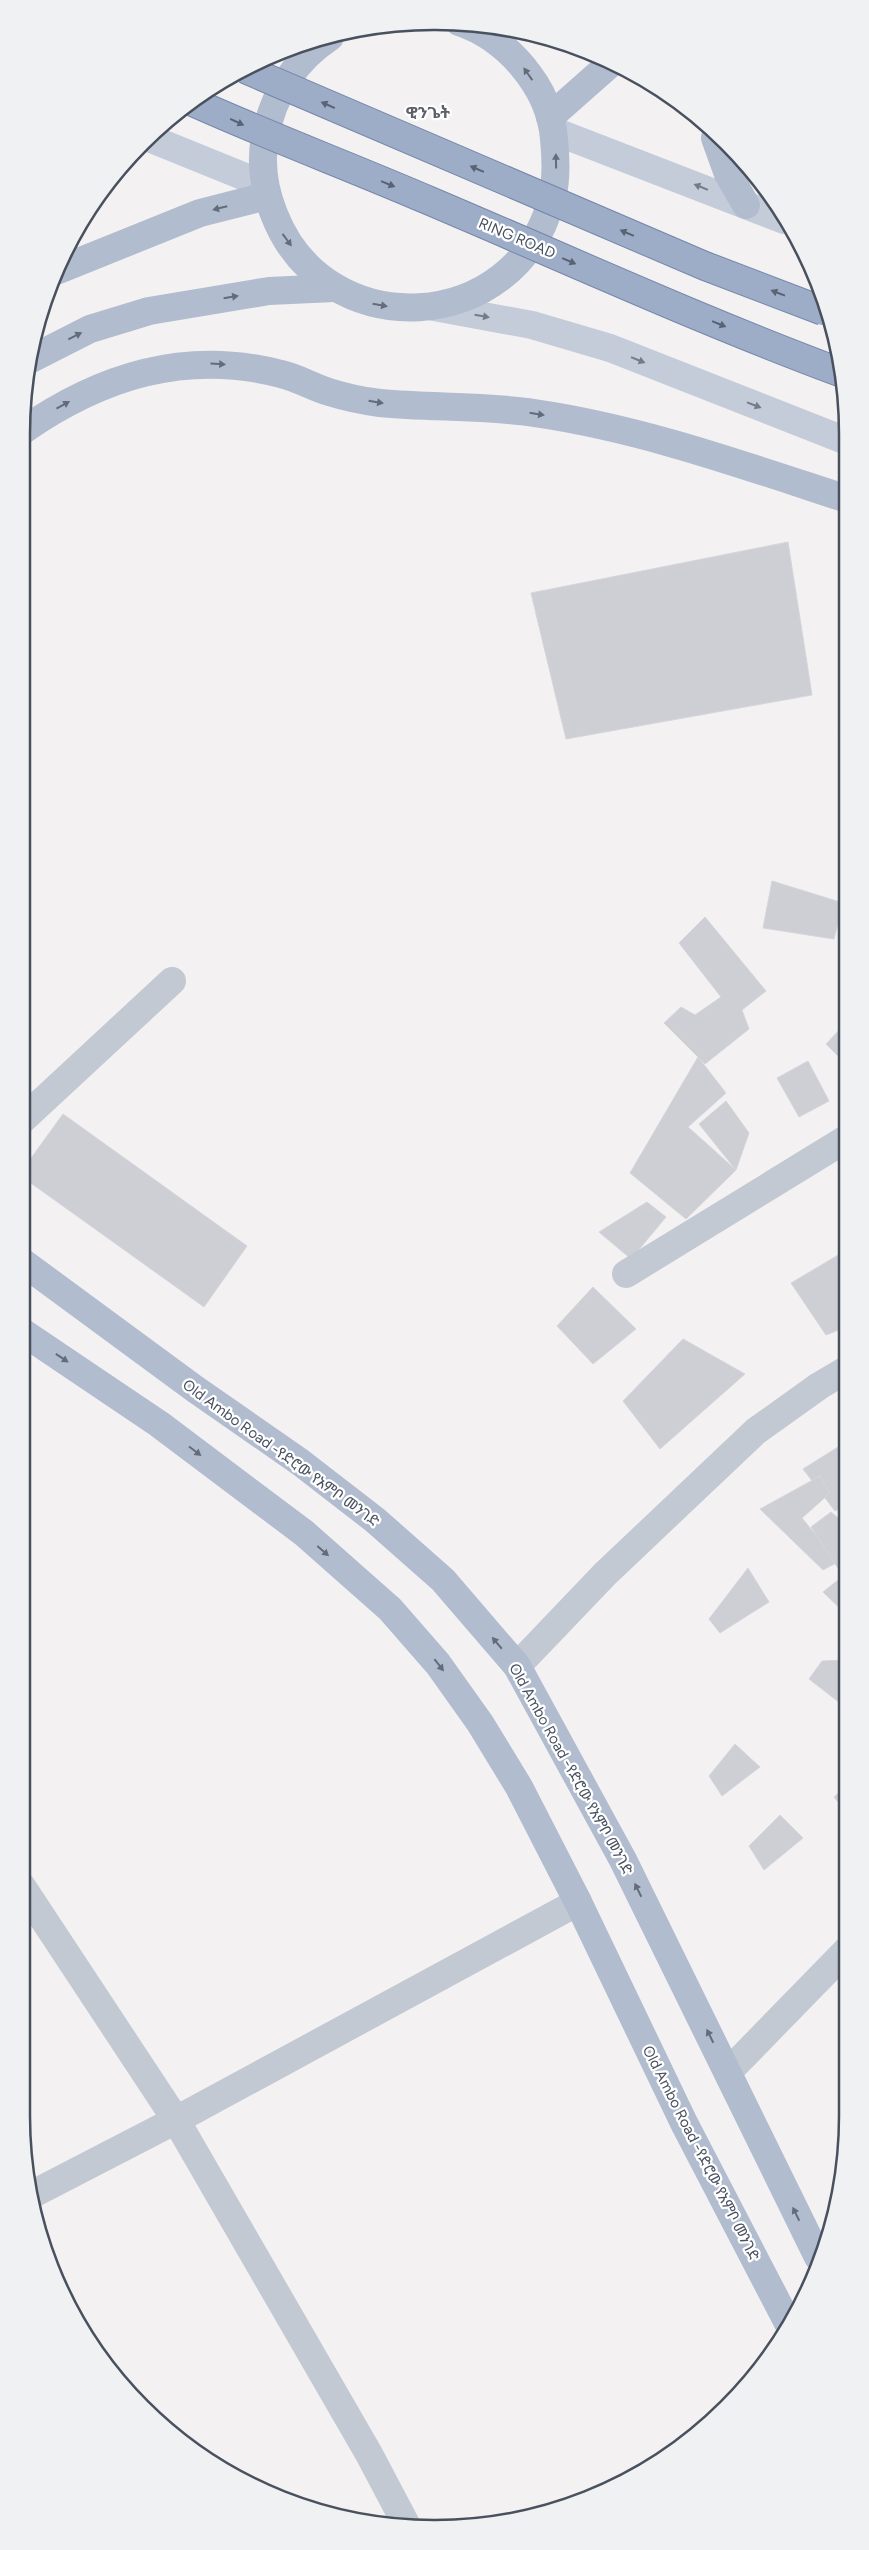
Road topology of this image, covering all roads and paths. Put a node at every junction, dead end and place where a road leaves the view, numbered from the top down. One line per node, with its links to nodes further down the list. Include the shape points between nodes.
1 (482, 33): 6 (main road, one-way to 1, via 537,88 519,62)
2 (316, 48): 9 (main road, via 282,86 269,117 263,151)
3 (606, 69): 6 (main road)
4 (254, 73): 15 (highway, one-way to 4, bridge, via 705,266)
5 (200, 105): 17 (highway, RING ROAD, one-way to 17, bridge, via 640,291)
6 (552, 124): 10 (main road, one-way to 6); 14 (main road, one-way to 6, via 467,297 496,281 521,258 540,230 552,198 556,164)
7 (156, 141): 9 (main road)
8 (719, 146): 10 (main road, via 728,174)
9 (266, 190): 12 (main road, one-way to 12); 13 (main road, one-way to 13, via 281,232 304,264)
10 (746, 205): 11 (main road)
11 (775, 217)
12 (67, 266)
13 (334, 288): 14 (main road, one-way to 14, via 366,302 400,308); 16 (main road, one-way to 13, via 90,329 149,311 269,291)
14 (434, 307): 19 (main road, one-way to 19, via 532,325 610,348)
15 (820, 310)
16 (38, 354)
17 (833, 369)
18 (30, 426): 20 (main road, one-way to 20, via 86,393 122,379 164,368 204,363 242,365 284,374 329,392 379,403 533,413 603,426)
19 (839, 438)
20 (839, 496)
21 (172, 981): 22 (street)
22 (30, 1114)
23 (839, 1143): 25 (street)
24 (30, 1268): 28 (main road, Old Ambo Road -የድሮው የአምቦ መንገድ, one-way to 24, via 443,1580 375,1520 300,1462)
25 (626, 1274)
26 (30, 1337): 30 (main road, Old Ambo Road -የድሮው የአምቦ መንገድ, one-way to 30, via 159,1424 304,1534 390,1608 438,1664 480,1723 519,1787)
27 (839, 1375): 28 (street, via 756,1431 605,1574)
28 (516, 1666): 32 (main road, Old Ambo Road -የድሮው የአምቦ መንገድ, one-way to 28, via 623,1860)
29 (30, 1898): 33 (street)
30 (578, 1902): 33 (street); 36 (main road, Old Ambo Road -የድሮው የአምቦ መንገድ, via 684,2123)
31 (839, 1958): 32 (street)
32 (728, 2072): 35 (main road, Old Ambo Road -የድሮው የአምቦ መንገድ, one-way to 32)
33 (176, 2120): 34 (street); 37 (street)
34 (38, 2192)
35 (816, 2252)
36 (785, 2318)
37 (403, 2519)

